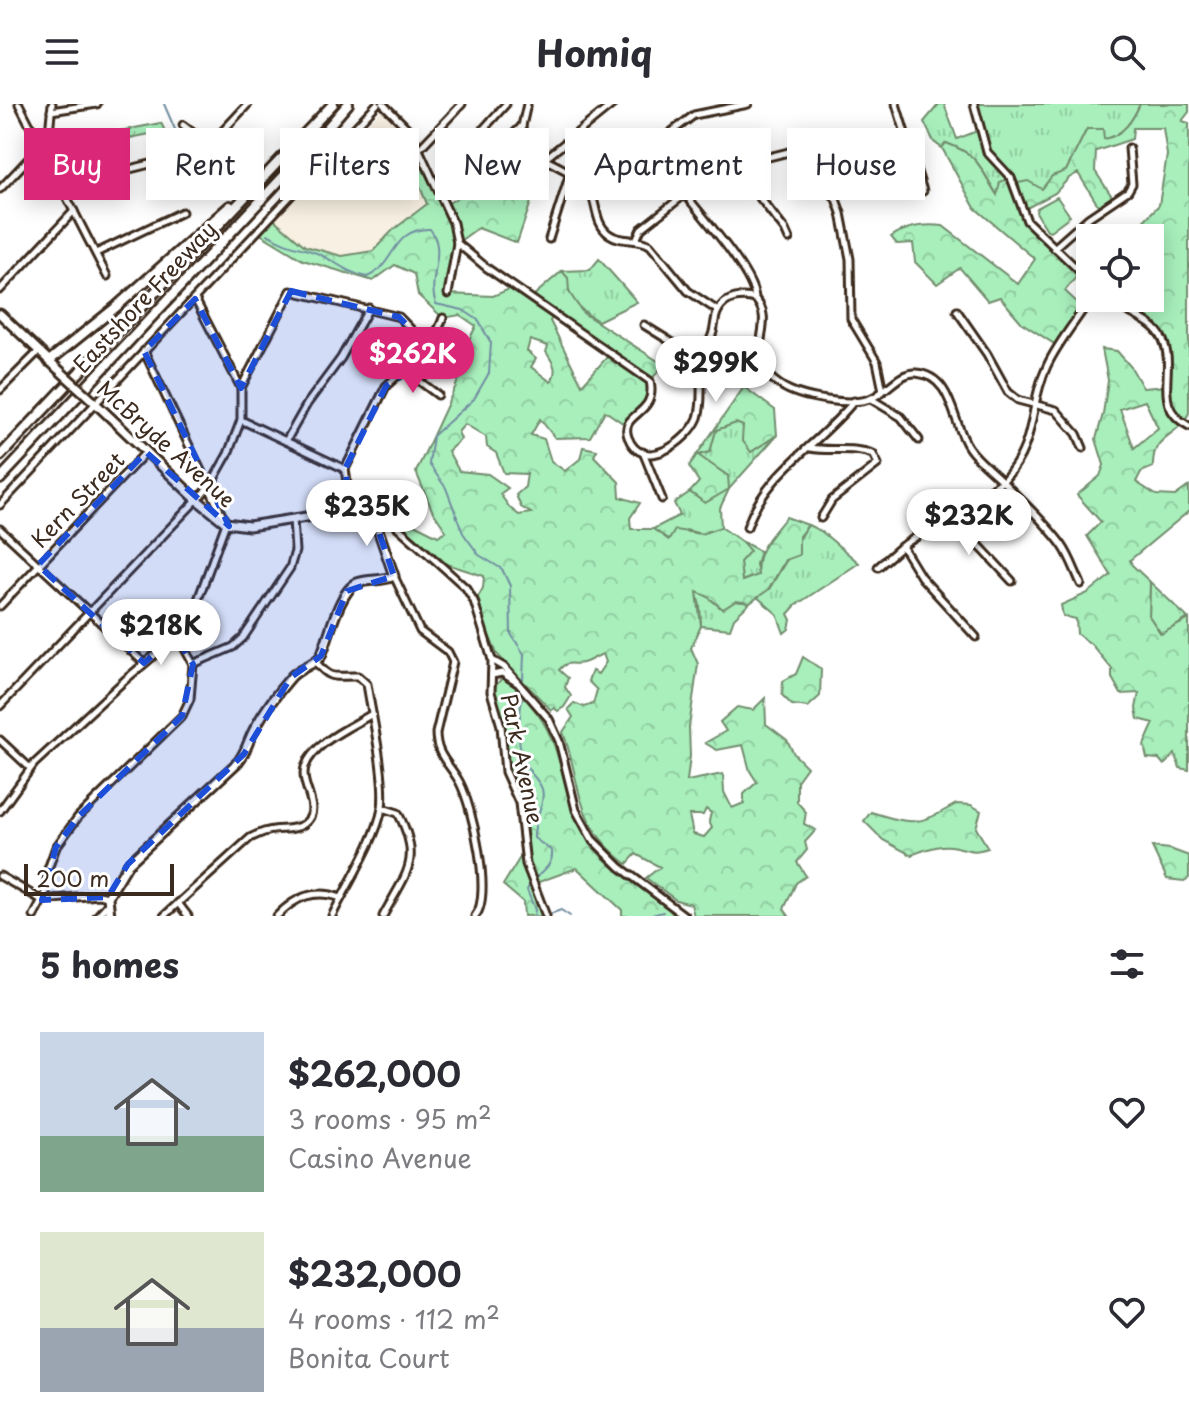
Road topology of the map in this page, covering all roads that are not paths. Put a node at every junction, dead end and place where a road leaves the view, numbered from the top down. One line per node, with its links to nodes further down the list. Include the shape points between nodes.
1 (19, 104): 18 (street)
2 (97, 104): 15 (street)
3 (248, 104): 16 (street, via 205,150)
4 (333, 104): 28 (highway, Eastshore Freeway)
5 (348, 104): 85 (highway, Eastshore Freeway)
6 (377, 104): 51 (street)
7 (383, 104): 20 (street)
8 (462, 104): 25 (street)
9 (506, 104): 21 (street)
10 (527, 104): 17 (street)
11 (613, 104): 26 (street)
12 (748, 104): 22 (street, via 694,115)
13 (896, 104): 23 (street)
14 (974, 104): 45 (street, via 987,152 1011,178 1027,221)
15 (52, 108): 19 (street)
16 (183, 125)
17 (522, 126)
18 (31, 128)
19 (50, 128)
20 (407, 128)
21 (484, 128)
22 (677, 128)
23 (903, 128)
24 (1129, 148): 45 (street, via 1128,191)
25 (419, 149): 44 (street)
26 (549, 156)
27 (24, 164): 29 (street)
28 (264, 176)
29 (0, 189)
30 (565, 189): 41 (street)
31 (69, 200): 39 (street)
32 (237, 200): 64 (highway)
33 (241, 200): 83 (highway, Eastshore Freeway)
34 (593, 200): 43 (street, via 603,230 624,241)
35 (677, 200): 43 (street, via 641,229)
36 (690, 200): 52 (street, via 743,269 755,288)
37 (762, 200): 42 (street)
38 (836, 200): 69 (street, via 850,259 851,319 877,362)
39 (74, 211): 46 (street); 49 (street)
40 (182, 212): 46 (street)
41 (549, 239)
42 (789, 239)
43 (636, 240): 54 (street, via 650,245 688,291)
44 (457, 243): 50 (street); 81 (street, via 650,381 653,394 646,408 627,426 627,436)
45 (1054, 248): 47 (street)
46 (96, 253): 48 (street)
47 (1076, 268)
48 (107, 276)
49 (0, 290)
50 (448, 294)
51 (195, 299): 63 (street); 67 (street)
52 (755, 299): 54 (street, via 737,297); 72 (street, via 764,318 758,351 768,374 808,398)
53 (369, 308): 61 (street, via 399,317); 67 (street, via 291,291); 78 (street)
54 (718, 311): 65 (street)
55 (957, 311): 74 (street, via 1008,392)
56 (1082, 312): 74 (street, via 1046,367)
57 (1130, 312): 76 (street, via 1162,339 1167,402 1174,416)
58 (0, 314): 62 (main road, McBryde Avenue)
59 (443, 318): 61 (street)
60 (644, 325): 65 (street)
61 (427, 346): 66 (street, via 423,361)
62 (39, 351): 64 (main road, McBryde Avenue); 68 (street)
63 (144, 351): 73 (street); 87 (street)
64 (49, 361): 73 (main road, McBryde Avenue, bridge)
65 (702, 361): 81 (street, via 702,401 689,433 669,450)
66 (406, 371): 70 (street); 84 (street, via 386,386)
67 (241, 388): 75 (street)
68 (0, 390)
69 (883, 391): 71 (street); 86 (street, via 914,373 933,378 945,391 971,452)
70 (438, 395)
71 (871, 399): 72 (street); 77 (street, via 901,417)
72 (854, 401): 79 (street)
73 (94, 402): 82 (main road, McBryde Avenue); 90 (street)
74 (1037, 404): 80 (street, via 1056,410); 86 (street, via 1026,447)
75 (241, 420): 78 (street); 87 (street)
76 (1189, 426)
77 (919, 440)
78 (286, 441): 84 (street)
79 (809, 448): 95 (street, via 858,449 873,454 878,464 832,500); 97 (street, via 773,479)
80 (1083, 448)
81 (642, 451): 89 (street)
82 (146, 452): 88 (main road, McBryde Avenue); 100 (street, Kern Street)
83 (0, 456)
84 (345, 469): 91 (street)
85 (0, 479)
86 (1003, 481): 92 (street); 104 (street, via 1063,546)
87 (210, 486): 88 (street); 96 (street)
88 (196, 499): 96 (main road, McBryde Avenue); 106 (street)
89 (662, 499)
90 (0, 505)
91 (351, 510): 93 (main road, McBryde Avenue); 94 (main road, McBryde Avenue)
92 (955, 511): 99 (street); 103 (street, via 961,526)
93 (372, 512): 102 (main road); 109 (street, Park Avenue, via 393,523 466,588)
94 (293, 518): 96 (main road, McBryde Avenue, via 249,526); 112 (street, via 290,568 243,638)
95 (821, 518)
96 (226, 523): 107 (street, via 188,627)
97 (747, 527)
98 (0, 529): 100 (street)
99 (902, 546): 101 (street); 108 (street, via 921,577)
100 (38, 565): 105 (street, Kern Street); 106 (street)
101 (878, 567)
102 (394, 576): 110 (main road, via 360,582 347,591); 134 (street, via 420,631 453,662 436,745 467,801 484,879 484,897)
103 (1012, 581)
104 (1081, 584)
105 (0, 606)
106 (88, 612): 111 (street); 115 (street)
107 (178, 636): 111 (street); 112 (street)
108 (976, 637)
109 (492, 660): 113 (street); 114 (street, Park Avenue)
110 (316, 662): 116 (street, via 329,676 358,676 367,684); 124 (main road, via 291,677 255,728 244,754 128,864)
111 (144, 663): 118 (street)
112 (193, 664): 123 (street, via 190,699 182,716 78,817 56,847)
113 (503, 671): 114 (street); 136 (street, via 554,729 576,810 592,839)
114 (492, 675): 135 (street, Park Avenue, via 503,760 519,803 532,881)
115 (0, 706)
116 (372, 714): 119 (street); 125 (street, via 313,753 304,768 312,814 306,823 250,838)
117 (0, 740): 118 (street)
118 (30, 768): 120 (street)
119 (382, 808): 122 (street); 133 (street, via 398,813 412,849 408,871)
120 (0, 811)
121 (0, 876): 123 (street)
122 (341, 898): 131 (street, via 311,894); 132 (street)
123 (42, 900): 124 (street, via 99,895); 126 (street)
124 (108, 900): 127 (street); 128 (main road)
125 (178, 903): 129 (street); 130 (street)
126 (34, 916)
127 (97, 916)
128 (110, 916)
129 (164, 916)
130 (188, 916)
131 (277, 916)
132 (332, 916)
133 (383, 916)
134 (475, 916)
135 (546, 916)
136 (685, 916)

